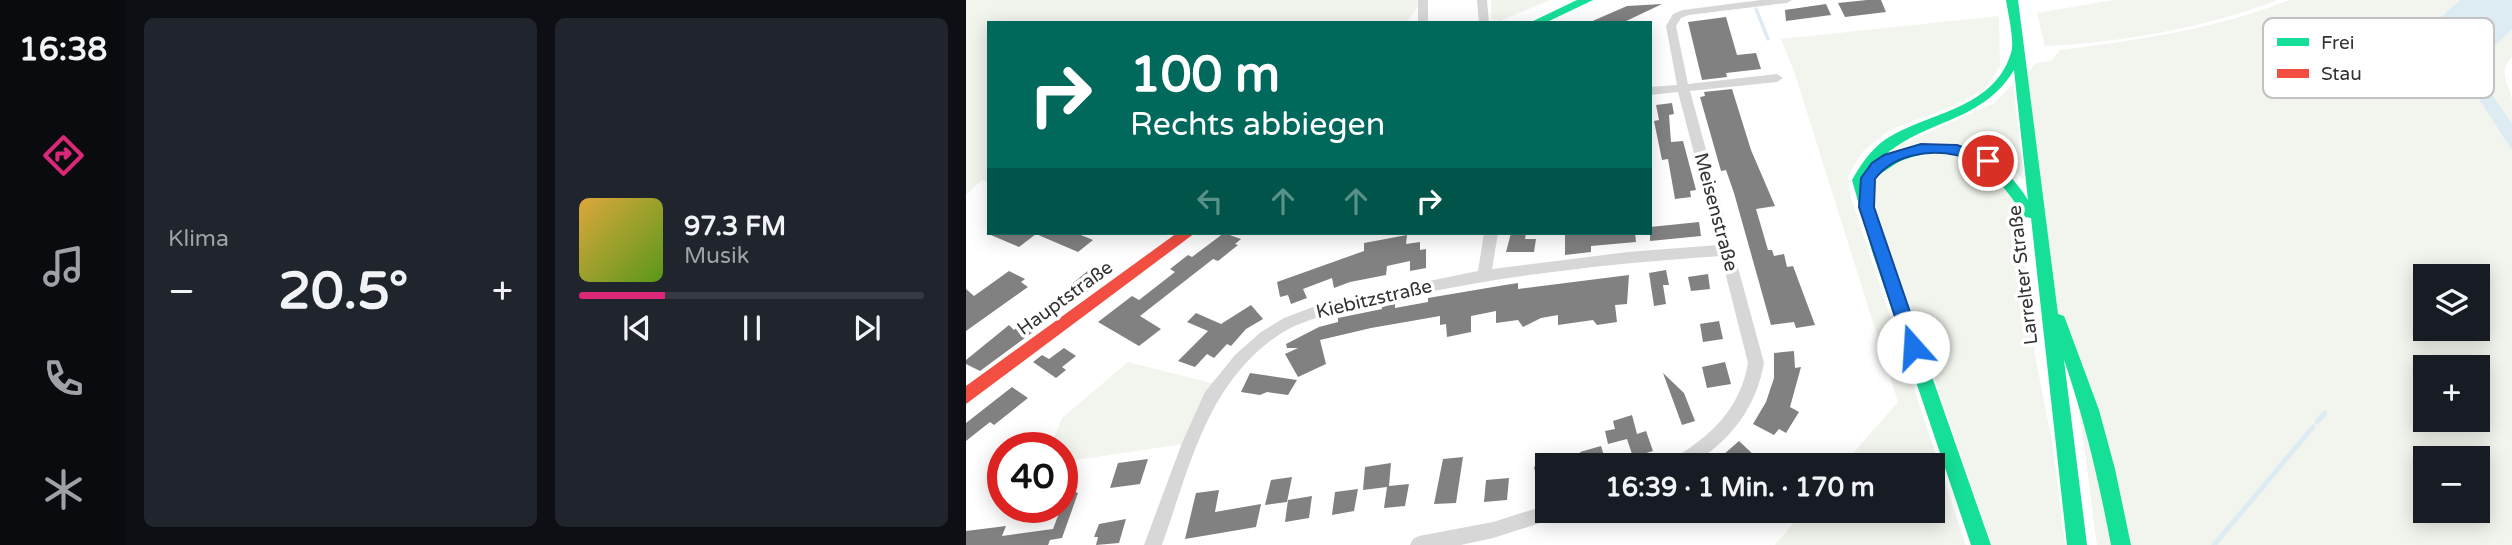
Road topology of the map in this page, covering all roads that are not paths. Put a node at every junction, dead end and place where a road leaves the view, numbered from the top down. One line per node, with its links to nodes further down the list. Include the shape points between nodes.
1 (1423, 0): 6 (street)
2 (1482, 0): 7 (street)
3 (1587, 0): 8 (main road)
4 (1787, 0): 11 (street, Meisenstraße, via 1677,16 1671,26)
5 (2012, 0): 9 (main road, Larrelter Straße)
6 (1423, 21)
7 (1484, 21)
8 (1540, 21)
9 (2017, 54): 13 (main road, via 1987,96 1902,135 1875,155 1859,180); 18 (main road, Larrelter Straße)
10 (1777, 78): 11 (street)
11 (1683, 88): 12 (street); 16 (street, Meisenstraße)
12 (1652, 91)
13 (1866, 207): 18 (main road, via 1871,172 1900,154 1937,148 1980,157 1998,167 2021,191); 24 (main road)
14 (1184, 235): 19 (main road, Hauptstraße)
15 (1490, 235): 17 (street)
16 (1727, 250): 17 (street, Kiebitzstraße); 20 (street, Meisenstraße, via 1756,363 1755,377 1746,399 1719,435)
17 (1484, 275): 22 (street, Kiebitzstraße, via 1326,308 1289,322 1253,347 1223,379 1199,420)
18 (2045, 285): 25 (main road, Larrelter Straße); 26 (main road, via 2090,410)
19 (966, 396)
20 (1693, 453)
21 (1535, 517): 23 (street)
22 (1153, 545)
23 (1419, 545)
24 (1981, 545)
25 (2077, 545)
26 (2122, 545)

